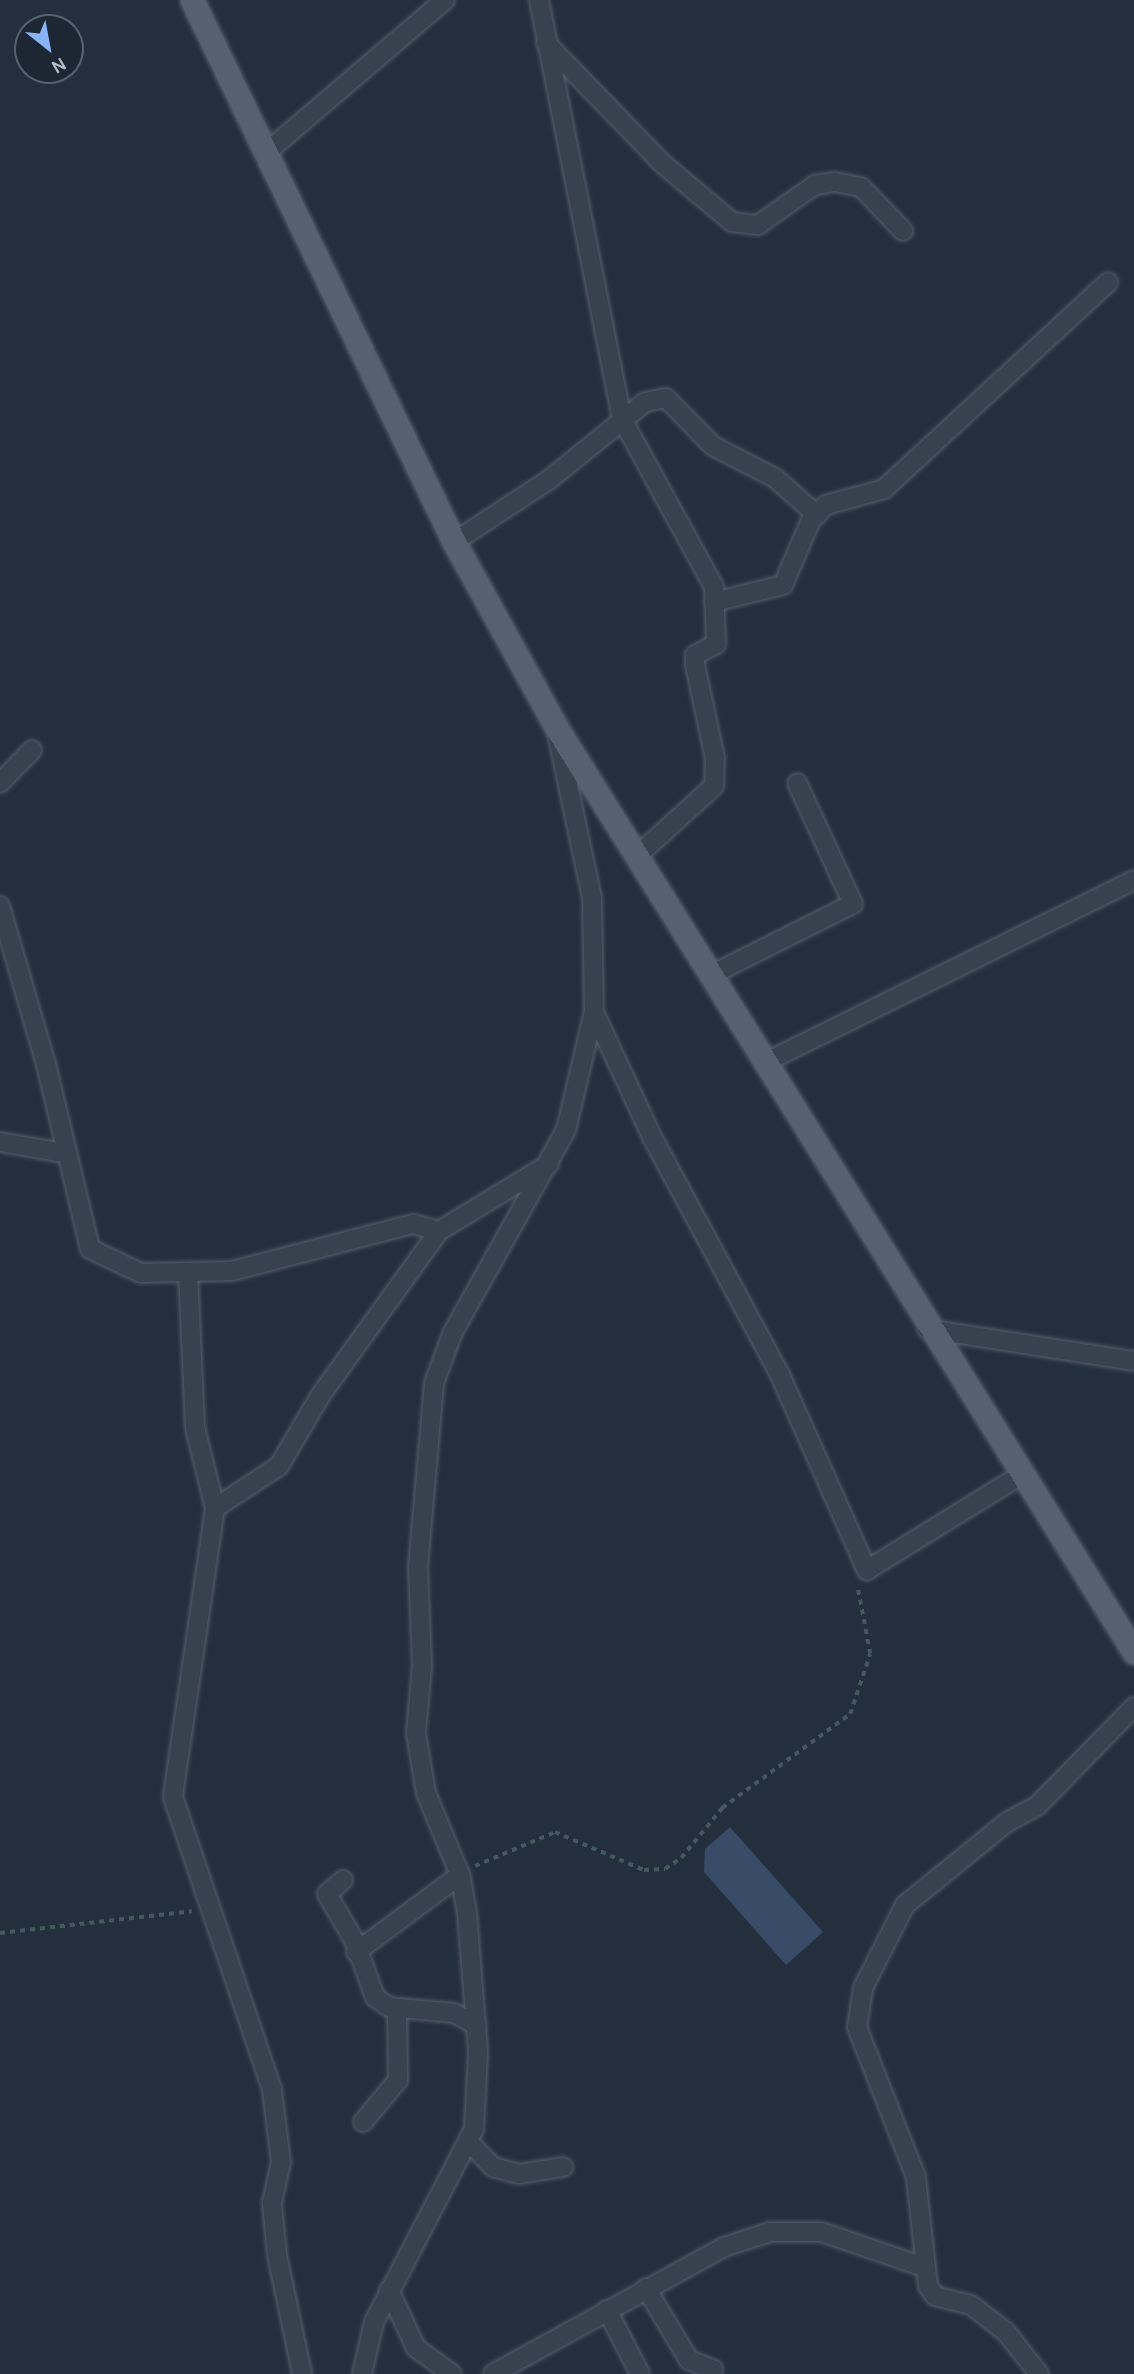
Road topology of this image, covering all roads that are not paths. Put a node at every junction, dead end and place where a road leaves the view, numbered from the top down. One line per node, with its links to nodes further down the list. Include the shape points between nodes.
1 (192, 0): 5 (main road)
2 (445, 0): 5 (street)
3 (539, 0): 4 (street)
4 (546, 43): 6 (street, via 663,164 732,222 758,225 816,185 835,182 861,187); 8 (street)
5 (268, 151): 10 (main road)
6 (902, 231)
7 (1108, 282): 9 (street, via 884,489 826,505)
8 (622, 419): 9 (street, via 645,402 666,398 713,446 775,478); 10 (street, via 550,479); 11 (street, via 714,587)
9 (817, 515): 11 (street, via 783,585)
10 (454, 542): 12 (main road)
11 (714, 603): 16 (street, via 716,644 695,655 695,665 715,758 714,786 701,804)
12 (556, 727): 16 (main road); 20 (street, via 592,898)
13 (32, 750): 14 (street)
14 (0, 783)
15 (797, 783): 19 (street, via 853,904)
16 (635, 858): 19 (main road)
17 (1134, 880): 21 (street)
18 (0, 906): 23 (street, via 46,1064)
19 (709, 976): 21 (main road)
20 (594, 1012): 24 (street, via 566,1130); 29 (street, via 652,1137 780,1375 867,1570)
21 (764, 1063): 27 (main road)
22 (0, 1142): 23 (street)
23 (64, 1153): 26 (street, via 90,1249 141,1273)
24 (549, 1164): 25 (street); 33 (street, via 453,1332 434,1383 418,1567 422,1666 416,1733 426,1793)
25 (439, 1231): 26 (street, via 413,1224 232,1271); 30 (street, via 320,1396 279,1466)
26 (188, 1272): 30 (street, via 195,1429)
27 (927, 1329): 28 (street); 29 (main road)
28 (1134, 1360)
29 (1019, 1476): 31 (main road)
30 (215, 1508): 46 (street, via 173,1797 272,2090 281,2162 272,2203 277,2255)
31 (1134, 1653)
32 (1134, 1707): 41 (street, via 1037,1806 1007,1822 905,1905 889,1925 863,1988 858,2027 916,2177)
33 (460, 1875): 35 (street); 37 (street)
34 (343, 1880): 35 (street, via 327,1894)
35 (356, 1952): 36 (street, via 375,1997)
36 (397, 2008): 37 (street, via 437,2008); 38 (street, via 398,2080)
37 (477, 2026): 39 (street)
38 (363, 2122)
39 (469, 2142): 40 (street, via 493,2166 519,2174); 43 (street)
40 (563, 2167)
41 (924, 2267): 42 (street, via 821,2232 769,2232 724,2247); 51 (street, via 935,2296 971,2305 1006,2332)
42 (646, 2288): 44 (street); 45 (street, via 689,2360)
43 (389, 2290): 47 (street); 48 (street, via 416,2348)
44 (607, 2310): 49 (street); 50 (street)
45 (713, 2369)
46 (302, 2374)
47 (362, 2374)
48 (452, 2374)
49 (493, 2374)
50 (640, 2374)
51 (1039, 2374)

